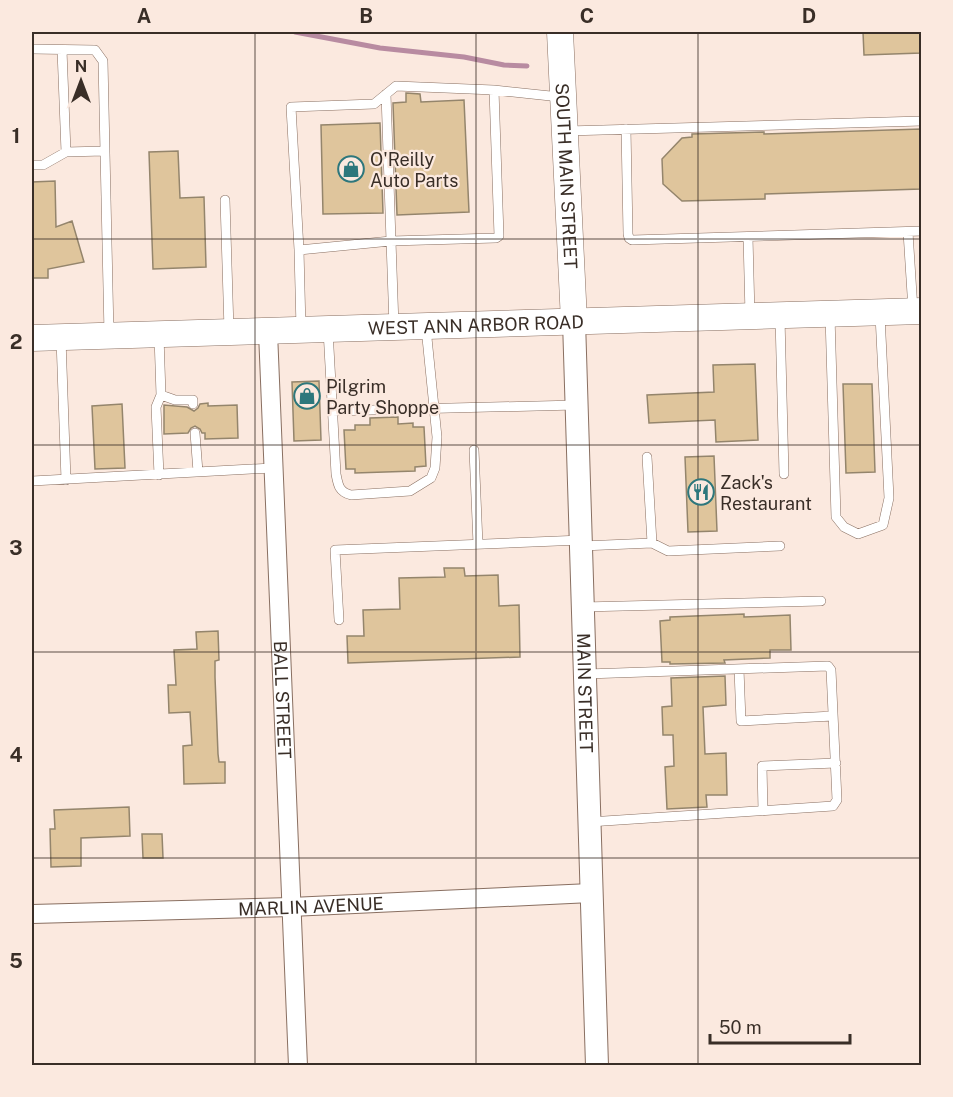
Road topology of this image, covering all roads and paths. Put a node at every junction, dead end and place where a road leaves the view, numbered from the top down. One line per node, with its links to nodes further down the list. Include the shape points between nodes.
1 (560, 32): 6 (main road, SOUTH MAIN STREET)
2 (32, 49): 3 (lane)
3 (62, 50): 10 (lane, via 95,50 103,61); 11 (lane)
4 (494, 90): 5 (lane, via 396,86); 6 (lane); 17 (lane, via 499,236)
5 (386, 94): 17 (lane); 18 (lane, via 374,104 291,107)
6 (563, 97): 9 (main road, SOUTH MAIN STREET)
7 (921, 121): 8 (lane)
8 (626, 129): 9 (lane); 16 (lane, via 629,238)
9 (565, 131): 24 (main road, SOUTH MAIN STREET)
10 (105, 151): 11 (lane); 31 (lane)
11 (66, 152): 12 (lane, via 42,165)
12 (32, 165)
13 (225, 200): 29 (lane)
14 (921, 231): 15 (lane)
15 (908, 232): 16 (lane); 19 (lane)
16 (748, 237): 23 (lane)
17 (391, 241): 18 (lane); 26 (lane)
18 (299, 250): 27 (lane)
19 (917, 311): 20 (main road, WEST ANN ARBOR ROAD)
20 (879, 313): 21 (main road, WEST ANN ARBOR ROAD); 21 (lane, via 888,498 882,525 858,534 836,518)
21 (830, 314): 22 (main road, WEST ANN ARBOR ROAD)
22 (780, 315): 23 (main road, WEST ANN ARBOR ROAD); 45 (lane)
23 (750, 316): 24 (main road, WEST ANN ARBOR ROAD)
24 (574, 321): 25 (main road, WEST ANN ARBOR ROAD); 37 (street, MAIN STREET)
25 (426, 327): 26 (main road, WEST ANN ARBOR ROAD); 38 (lane)
26 (394, 328): 28 (main road, WEST ANN ARBOR ROAD)
27 (301, 330): 28 (main road, WEST ANN ARBOR ROAD); 30 (main road, WEST ANN ARBOR ROAD)
28 (328, 330): 39 (lane)
29 (229, 332): 30 (main road, WEST ANN ARBOR ROAD); 32 (main road, WEST ANN ARBOR ROAD)
30 (268, 332): 43 (street, BALL STREET)
31 (109, 334): 32 (main road, WEST ANN ARBOR ROAD); 33 (main road, WEST ANN ARBOR ROAD)
32 (159, 334): 35 (lane)
33 (61, 337): 34 (main road, WEST ANN ARBOR ROAD); 47 (lane)
34 (32, 338)
35 (161, 395): 36 (lane, via 193,400); 46 (lane, via 156,406)
36 (194, 404)
37 (577, 405): 38 (lane); 49 (street, MAIN STREET)
38 (433, 409): 39 (lane); 39 (lane, via 437,452 431,478 410,491 351,495 339,488)
39 (332, 411)
40 (195, 433): 44 (lane)
41 (474, 450): 51 (lane)
42 (647, 457): 50 (lane)
43 (273, 468): 44 (lane); 63 (street, BALL STREET)
44 (198, 472): 46 (lane)
45 (784, 474)
46 (159, 475): 47 (lane)
47 (66, 480): 48 (lane)
48 (32, 482)
49 (582, 543): 50 (lane); 51 (lane); 54 (street, MAIN STREET)
50 (652, 543): 52 (lane, via 668,551)
51 (478, 544): 55 (lane, via 335,550)
52 (780, 546)
53 (820, 601): 54 (lane)
54 (583, 607): 57 (street, MAIN STREET)
55 (339, 620)
56 (739, 669): 57 (lane); 58 (lane, via 828,666); 58 (lane, via 741,721)
57 (585, 674): 61 (street, MAIN STREET)
58 (833, 716): 59 (lane)
59 (836, 763): 60 (lane, via 837,800 833,806); 60 (lane, via 762,766)
60 (763, 811): 61 (lane)
61 (589, 822): 62 (street, MAIN STREET)
62 (591, 893): 63 (street, MARLIN AVENUE); 66 (street, MAIN STREET)
63 (291, 907): 64 (street, MARLIN AVENUE); 65 (street, BALL STREET)
64 (32, 914)
65 (298, 1065)
66 (597, 1065)

